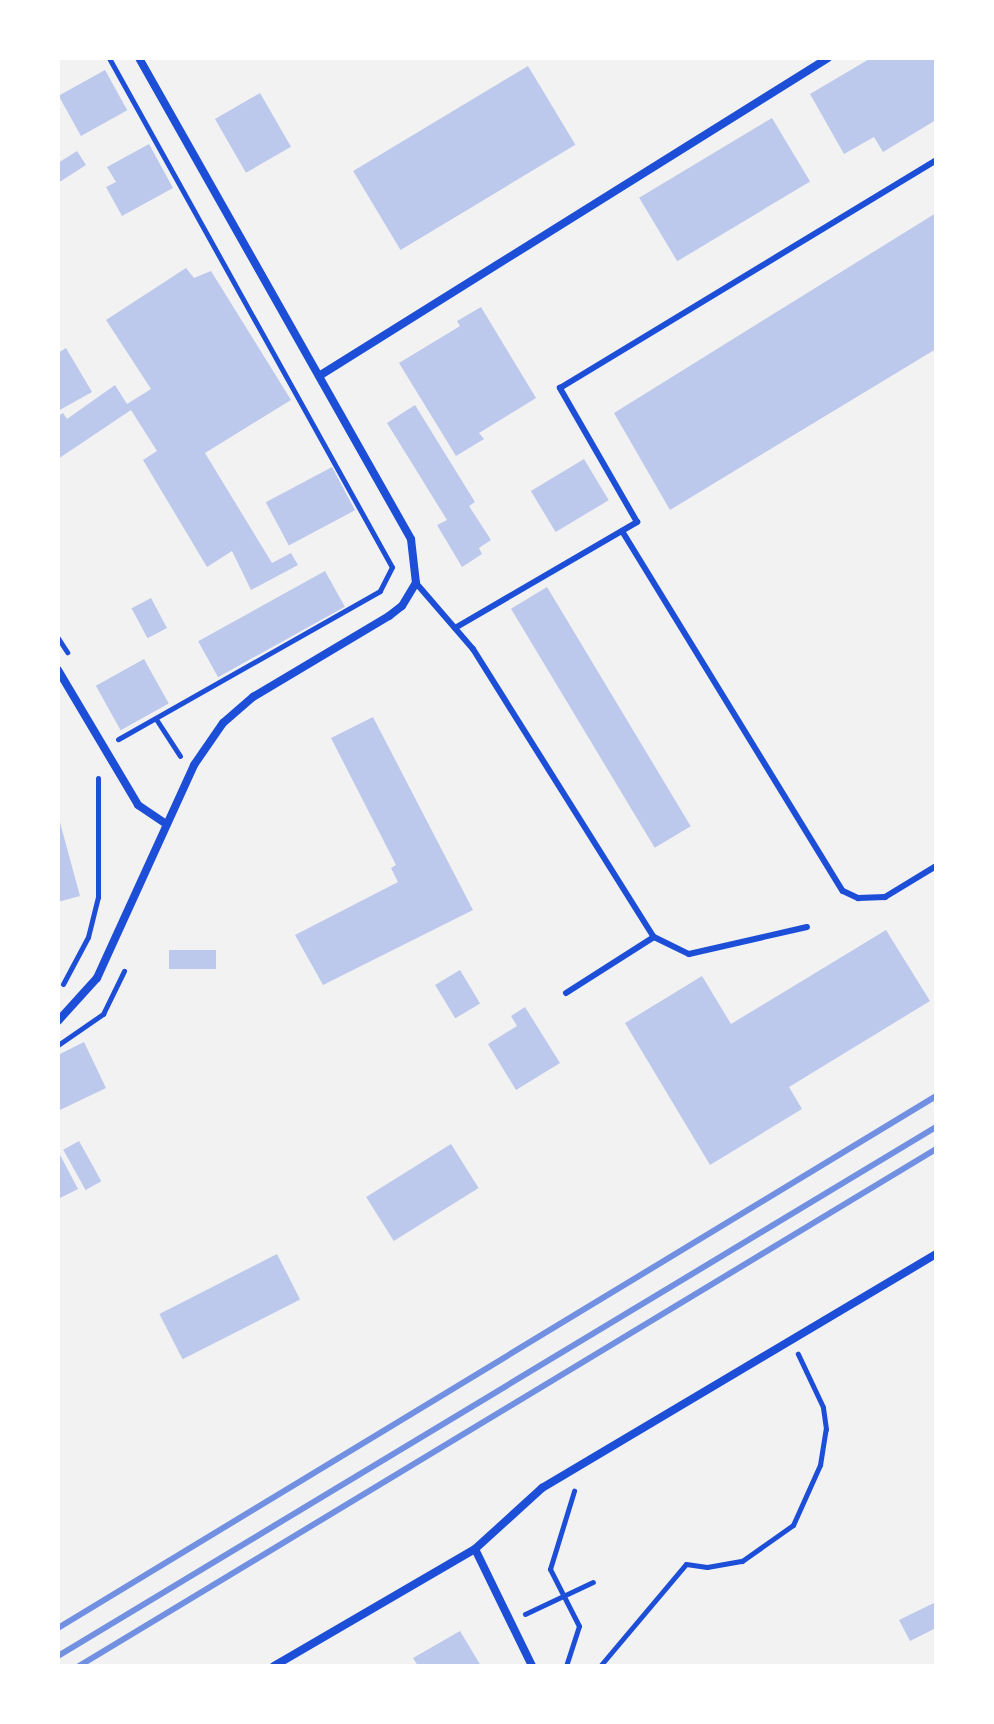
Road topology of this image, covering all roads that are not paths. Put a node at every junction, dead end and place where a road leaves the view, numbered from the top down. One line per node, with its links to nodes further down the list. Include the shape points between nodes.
1 (139, 58): 4 (street)
2 (828, 58): 4 (street)
3 (936, 160): 5 (lane, via 560,388 637,522)
4 (319, 376): 6 (street, via 411,539)
5 (622, 531): 7 (lane); 10 (lane, via 843,891 858,898 885,897)
6 (416, 583): 7 (lane); 9 (street, via 389,616 229,716 203,749)
7 (455, 628): 12 (lane)
8 (58, 670): 9 (street, via 138,805)
9 (166, 824): 14 (street, via 97,978)
10 (936, 866)
11 (807, 927): 12 (lane, via 689,954)
12 (654, 937): 13 (lane)
13 (566, 993)
14 (58, 1021)
15 (936, 1254): 16 (street, via 569,1472 522,1503)
16 (475, 1549): 17 (street); 18 (street)
17 (274, 1666)
18 (532, 1666)

